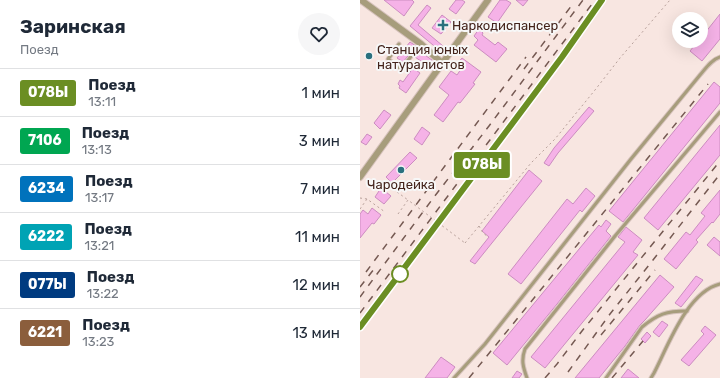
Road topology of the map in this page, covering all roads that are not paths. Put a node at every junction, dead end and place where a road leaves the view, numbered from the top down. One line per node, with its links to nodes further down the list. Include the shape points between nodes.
1 (361, 0): 4 (street)
2 (488, 0): 6 (street)
3 (399, 44): 4 (lane, via 388,59 401,69)
4 (421, 44): 6 (street)
5 (720, 57): 11 (lane, via 710,63 700,75 485,344)
6 (442, 63): 8 (street)
7 (720, 112): 12 (lane, via 615,236 525,349 522,356)
8 (360, 177)
9 (720, 284): 10 (lane, via 702,293)
10 (687, 310): 13 (lane, via 661,314 642,327); 14 (lane)
11 (454, 378)
12 (527, 378)
13 (606, 378)
14 (651, 378)

